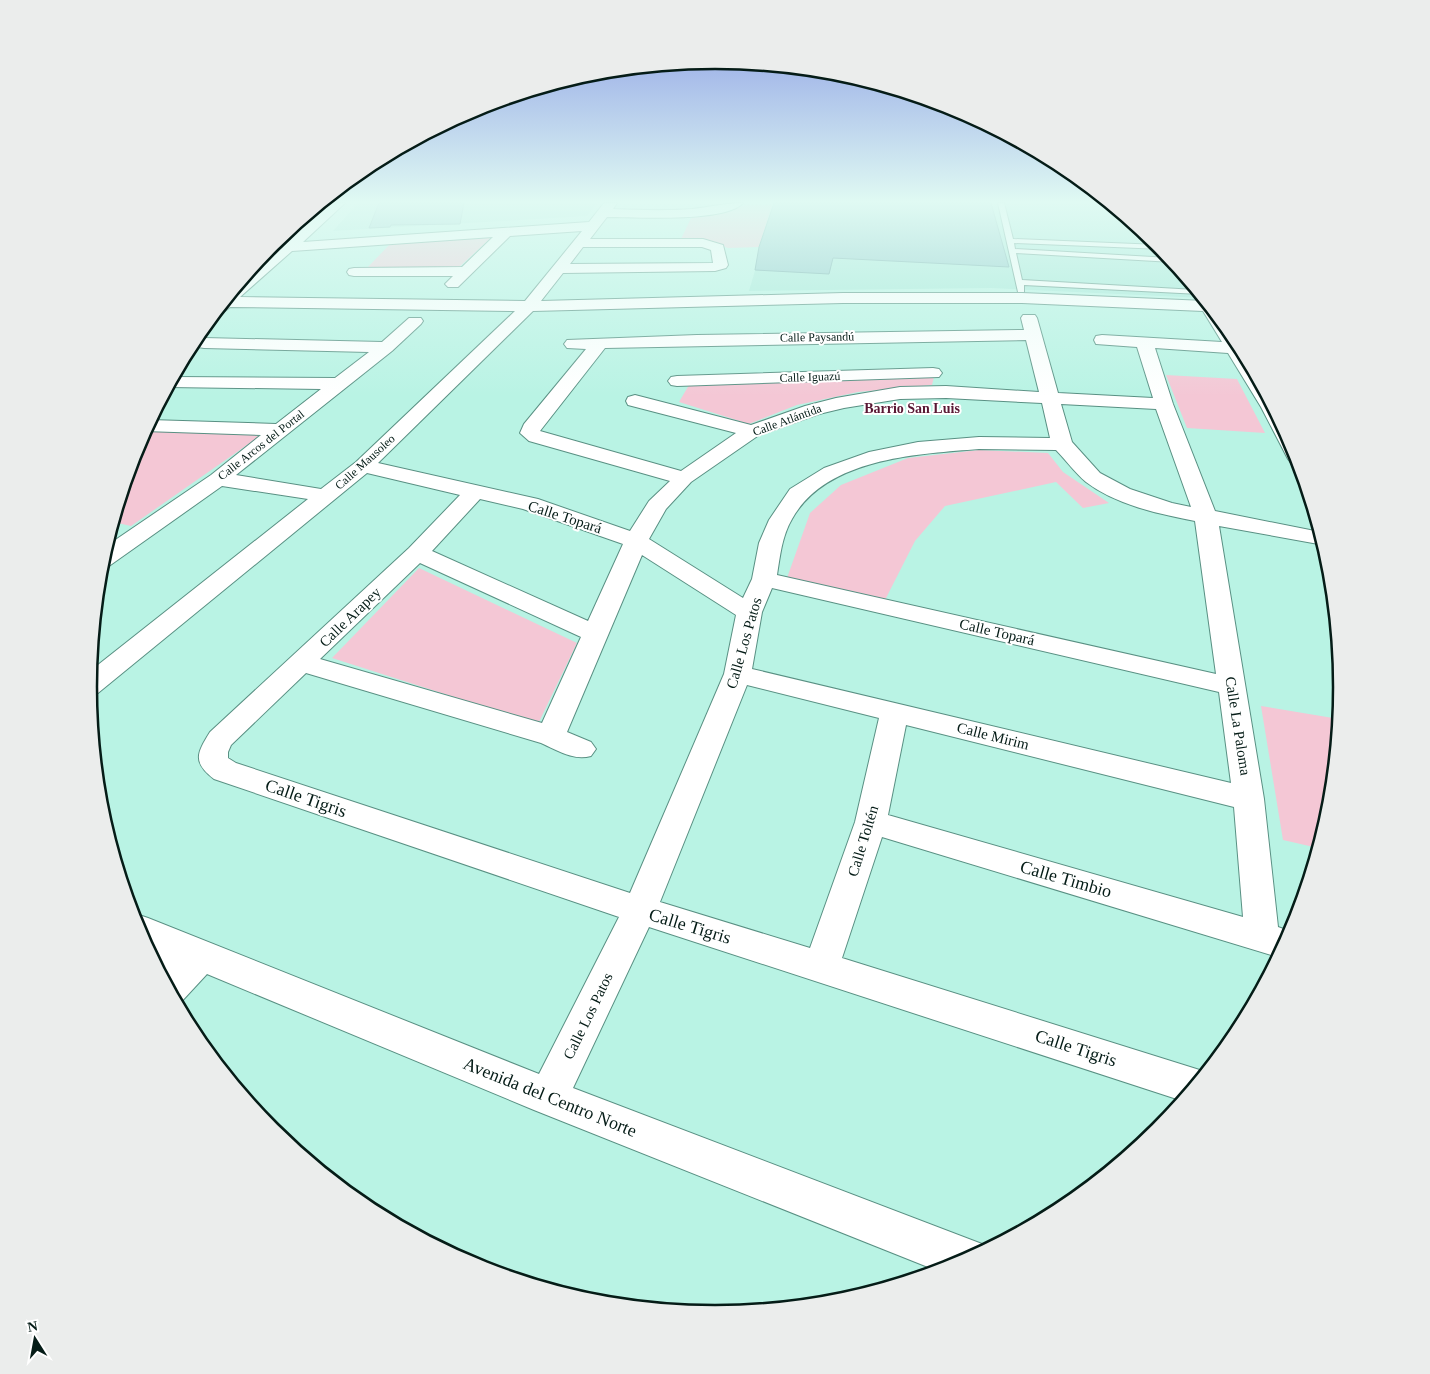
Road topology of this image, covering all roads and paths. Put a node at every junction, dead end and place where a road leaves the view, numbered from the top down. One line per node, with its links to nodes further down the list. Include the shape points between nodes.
1 (267, 267): 9 (street)
2 (358, 267): 8 (street)
3 (470, 267): 7 (street)
4 (710, 267): 6 (street)
5 (1016, 267): 10 (lane)
6 (559, 269): 16 (street, Calle Mausoleo)
7 (466, 271): 8 (street); 15 (street)
8 (354, 272): 13 (street)
9 (244, 286)
10 (1021, 290): 11 (street); 12 (street); 19 (street)
11 (700, 301): 16 (street); 20 (street)
12 (1197, 301)
13 (322, 304): 14 (street); 15 (street)
14 (230, 305)
15 (432, 305): 16 (street)
16 (528, 306): 40 (street, Calle Mausoleo)
17 (415, 322): 26 (street, Calle Arcos del Portal)
18 (939, 335): 19 (street, Calle Paysandú); 20 (street, Calle Paysandú); 30 (street)
19 (1034, 335): 32 (street)
20 (697, 340): 24 (street, Calle Paysandú); 28 (street)
21 (1102, 340): 22 (street)
22 (1144, 342): 27 (street); 34 (street, Calle La Paloma)
23 (204, 343): 26 (street)
24 (600, 343): 25 (street, Calle Paysandú); 42 (street, via 531,428 530,434)
25 (573, 344)
26 (386, 347): 31 (street, Calle Arcos del Portal)
27 (1231, 348)
28 (678, 380): 30 (street, Calle Iguazú); 35 (street)
29 (178, 382): 31 (street)
30 (944, 382): 32 (street, Calle Atlántida); 38 (street, Calle Atlántida, via 843,402)
31 (339, 384): 37 (street, Calle Arcos del Portal)
32 (1050, 396): 34 (street, Calle Atlántida); 39 (street)
33 (634, 401): 35 (street)
34 (1164, 404): 45 (street, Calle La Paloma)
35 (659, 407): 38 (street)
36 (155, 426): 37 (street)
37 (280, 430): 41 (street, Calle Arcos del Portal)
38 (752, 431): 42 (street, Calle Atlántida)
39 (1062, 444): 45 (street, via 1082,468 1104,485 1143,502); 52 (street, Calle Los Patos, via 979,443 918,448 876,456 831,472 798,494 780,520 771,543)
40 (363, 466): 43 (street, Calle Topará); 44 (street, Calle Mausoleo)
41 (218, 478): 44 (street); 48 (street, Calle Arcos del Portal)
42 (684, 478): 49 (street, Calle Atlántida, via 657,506)
43 (476, 491): 49 (street, Calle Topará, via 530,504); 50 (street, Calle Arapey)
44 (327, 496): 57 (street, Calle Mausoleo)
45 (1206, 517): 47 (street); 58 (street, Calle La Paloma)
46 (116, 534): 48 (street)
47 (1314, 537)
48 (135, 538): 51 (street, Calle Arcos del Portal)
49 (636, 541): 53 (street, Calle Topará); 54 (street, Calle Atlántida)
50 (417, 553): 54 (street); 55 (street, Calle Arapey)
51 (112, 554)
52 (764, 579): 53 (street, Calle Los Patos); 58 (street, Calle Topará)
53 (749, 612): 56 (street, Calle Los Patos)
54 (595, 634): 60 (street, Calle Atlántida)
55 (302, 663): 60 (street); 61 (street, Calle Arapey)
56 (738, 674): 59 (street, Calle Mirim); 65 (street, Calle Los Patos)
57 (97, 680)
58 (1231, 686): 63 (street, Calle La Paloma)
59 (894, 712): 63 (street, Calle Mirim); 64 (street, Calle Toltén)
60 (551, 736): 62 (street)
61 (220, 739): 65 (street, Calle Tigris, via 213,752 214,763 225,771)
62 (581, 749)
63 (1249, 799): 67 (street, Calle La Paloma)
64 (871, 822): 67 (street, Calle Timbio); 69 (street, Calle Toltén)
65 (640, 910): 69 (street, Calle Tigris); 72 (street, Calle Los Patos)
66 (150, 937): 68 (street, Avenida del Centro Norte)
67 (1273, 940)
68 (176, 954): 70 (street); 72 (street, Avenida del Centro Norte)
69 (821, 967): 71 (street, Calle Tigris)
70 (172, 980)
71 (1189, 1084)
72 (548, 1097): 73 (street, Avenida del Centro Norte)
73 (956, 1256)

